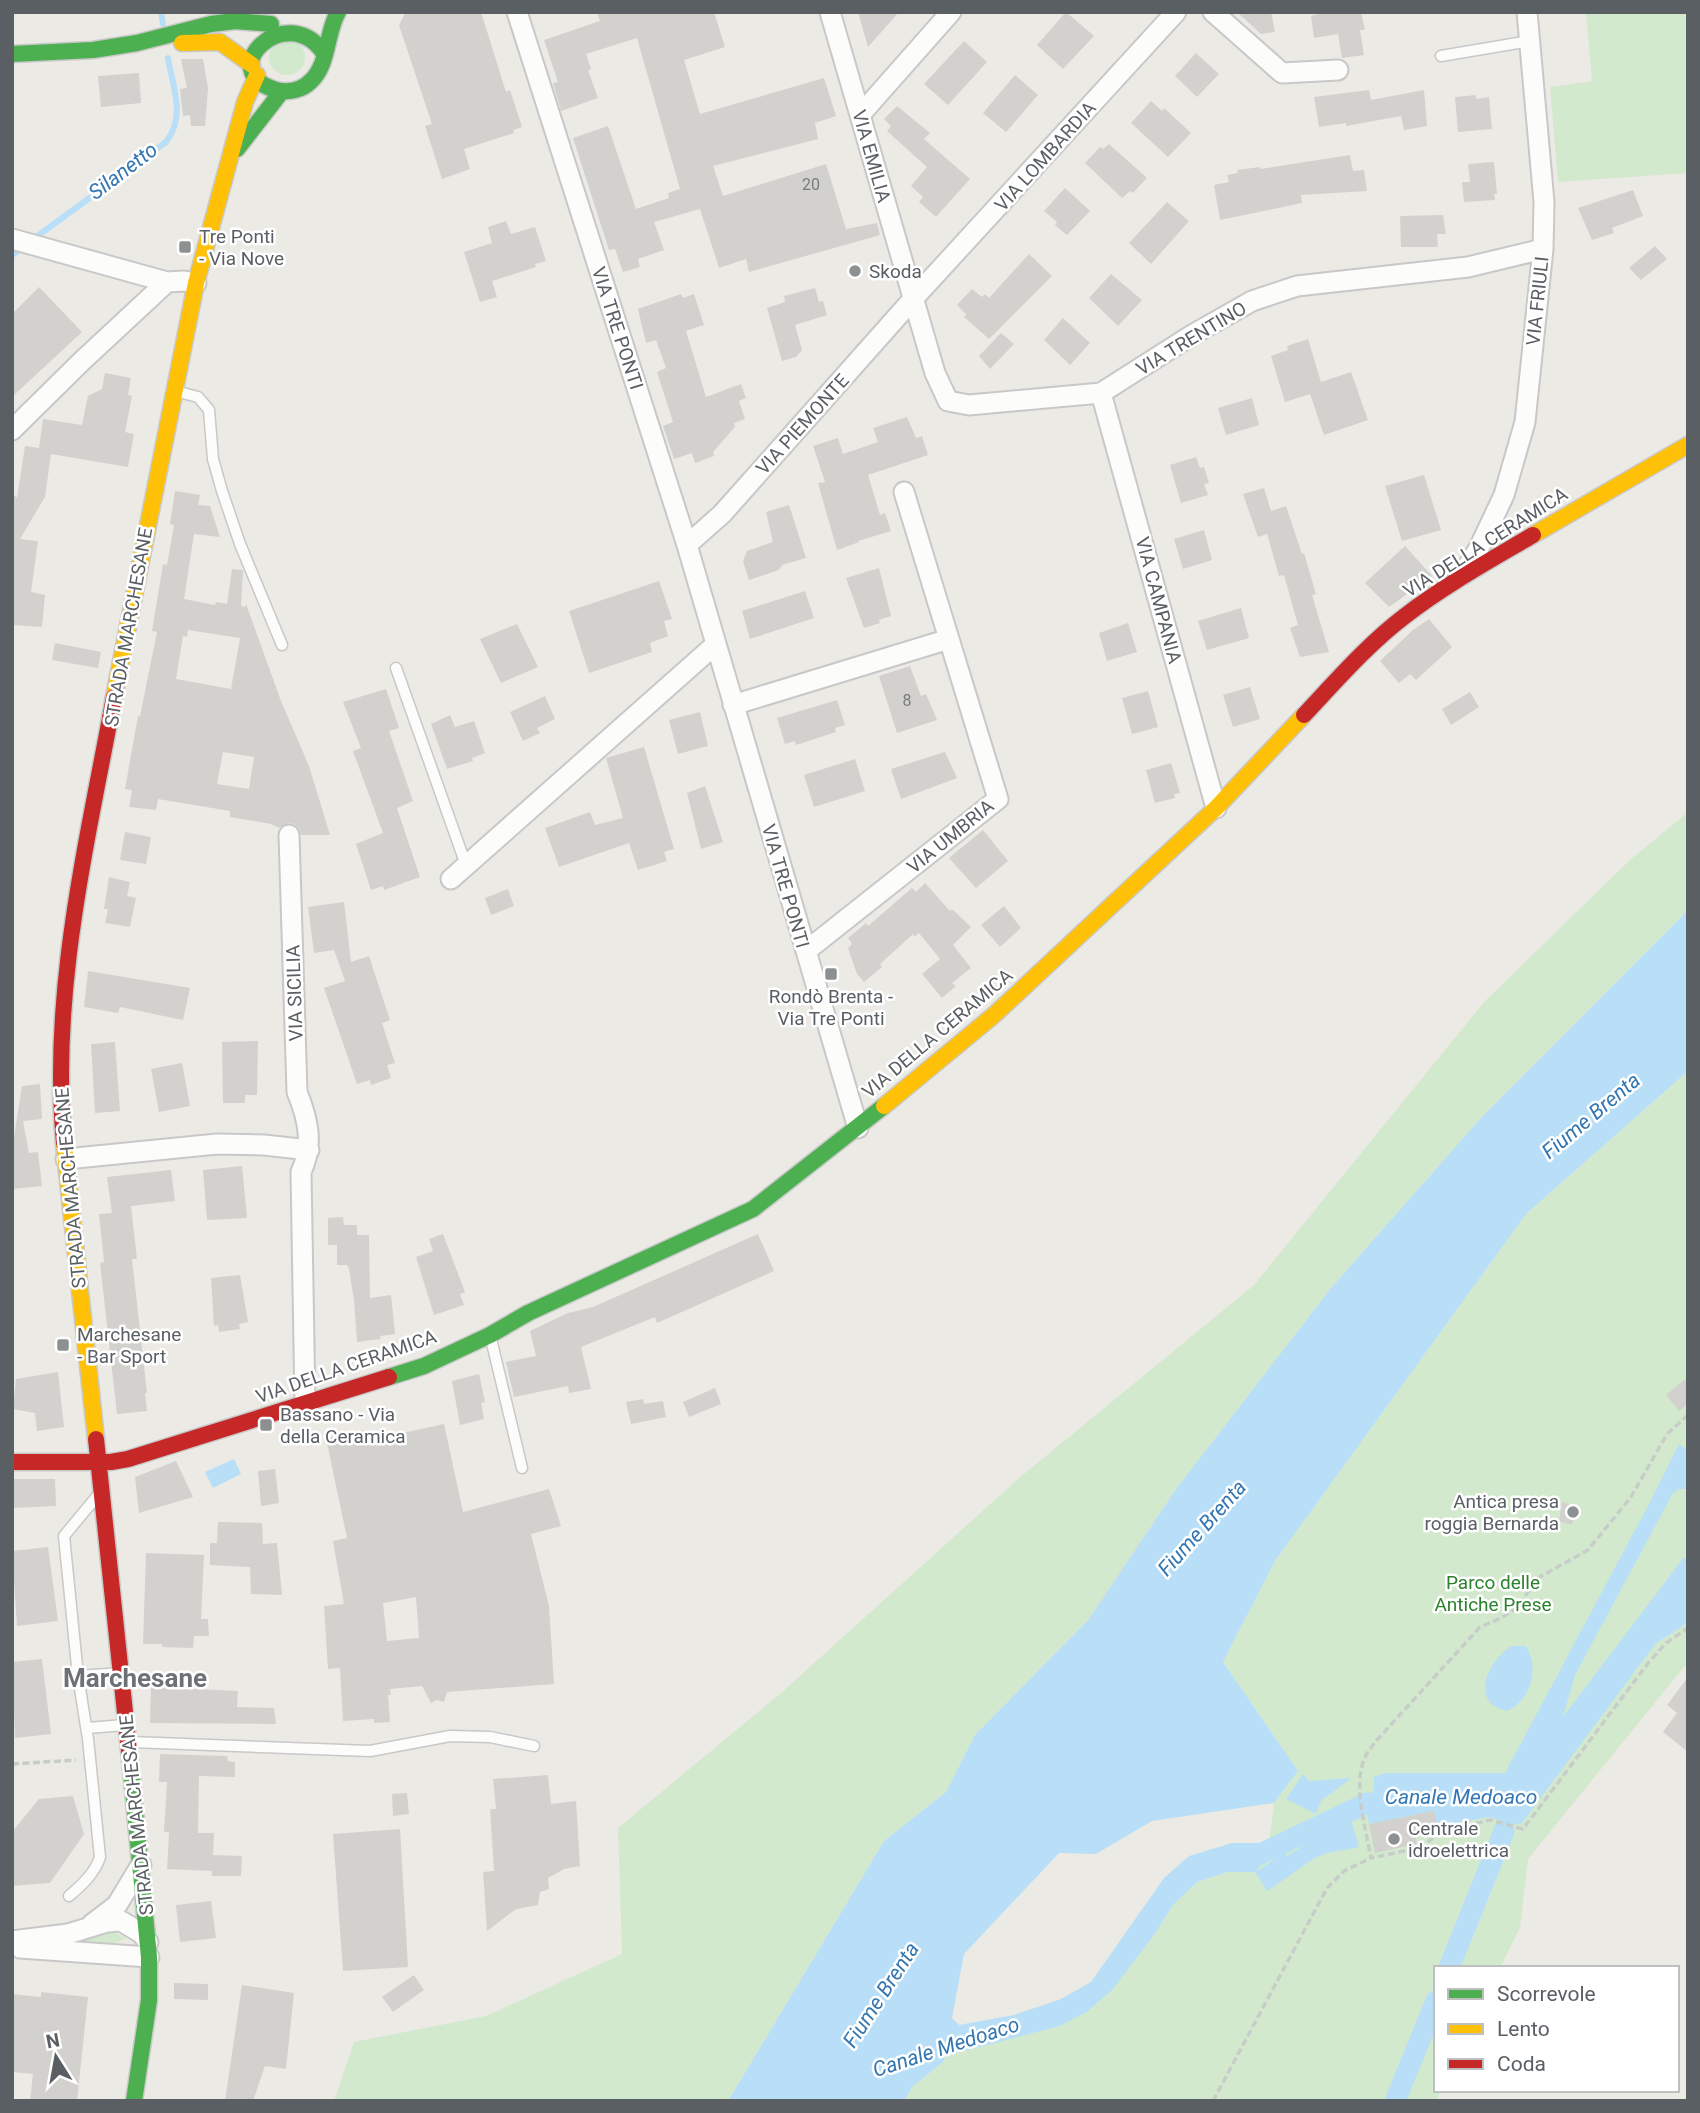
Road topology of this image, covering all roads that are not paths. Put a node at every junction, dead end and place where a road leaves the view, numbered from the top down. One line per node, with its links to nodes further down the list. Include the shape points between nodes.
1 (338, 12): 11 (main road)
2 (517, 12): 29 (street, VIA TRE PONTI)
3 (830, 12): 17 (street, VIA EMILIA)
4 (951, 12): 17 (street)
5 (1176, 12): 23 (street, VIA LOMBARDIA)
6 (1213, 12): 15 (street, via 1282,73)
7 (1527, 12): 9 (street, VIA FRIULI)
8 (271, 23): 10 (main road, via 223,22); 11 (main road, via 302,23 317,36); 14 (main road, via 256,37)
9 (1531, 41): 13 (lane); 20 (street, VIA FRIULI, via 1544,202)
10 (137, 43): 12 (main road); 14 (main road, via 219,42)
11 (323, 52): 16 (main road, via 313,80 297,90)
12 (12, 54)
13 (1441, 56)
14 (254, 70): 16 (main road, via 269,87); 18 (main road, STRADA MARCHESANE)
15 (1338, 70)
16 (282, 91): 18 (main road, STRADA MARCHESANE)
17 (860, 115): 23 (street, VIA EMILIA)
18 (229, 160): 22 (main road, STRADA MARCHESANE)
19 (12, 239): 21 (street)
20 (1543, 248): 25 (street, VIA TRENTINO, via 1468,267 1297,286 1252,301); 30 (street, VIA FRIULI, via 1525,422 1504,495)
21 (167, 282): 22 (street); 26 (street)
22 (196, 283): 24 (main road, STRADA MARCHESANE)
23 (913, 299): 25 (street, VIA TRENTINO, via 948,401 969,405); 29 (street, VIA PIEMONTE, via 722,514)
24 (174, 391): 33 (lane, via 198,397 209,410 213,459 222,491); 43 (main road, STRADA MARCHESANE, via 69,939 60,1099)
25 (1101, 393): 36 (street, VIA CAMPANIA)
26 (12, 430)
27 (1688, 445): 30 (main road, VIA DELLA CERAMICA)
28 (904, 492): 31 (street, VIA UMBRIA)
29 (687, 545): 32 (street, VIA TRE PONTI)
30 (1461, 577): 36 (main road, VIA DELLA CERAMICA, via 1403,617 1352,664)
31 (949, 639): 35 (street); 40 (street, VIA UMBRIA, via 998,799)
32 (716, 644): 35 (street, VIA TRE PONTI); 38 (street)
33 (282, 645)
34 (396, 668): 38 (lane)
35 (733, 705): 40 (street, VIA TRE PONTI)
36 (1216, 808): 41 (main road, VIA DELLA CERAMICA, via 994,1015)
37 (289, 835): 42 (street, VIA SICILIA, via 297,1092 307,1118)
38 (466, 865): 39 (street)
39 (452, 879)
40 (806, 951): 41 (street, VIA TRE PONTI)
41 (858, 1128): 44 (main road, VIA DELLA CERAMICA, via 753,1209)
42 (309, 1150): 43 (street, via 217,1144); 45 (street, VIA SICILIA, via 301,1172)
43 (66, 1159): 46 (main road, STRADA MARCHESANE)
44 (490, 1335): 45 (main road, VIA DELLA CERAMICA, via 424,1366); 48 (lane)
45 (305, 1403): 46 (main road, VIA DELLA CERAMICA, via 149,1454)
46 (98, 1461): 47 (main road, VIA DELLA CERAMICA); 49 (main road, STRADA MARCHESANE)
47 (12, 1462)
48 (522, 1468)
49 (102, 1489): 50 (main road, STRADA MARCHESANE); 51 (lane, via 64,1536)
50 (122, 1673): 51 (lane); 52 (main road, STRADA MARCHESANE)
51 (78, 1676): 53 (lane)
52 (127, 1725): 53 (lane); 54 (main road, STRADA MARCHESANE)
53 (87, 1728): 57 (lane, via 100,1857)
54 (129, 1743): 55 (lane, via 370,1751 450,1736 491,1737); 56 (main road, STRADA MARCHESANE)
55 (534, 1746)
56 (141, 1864): 58 (street, via 117,1905); 61 (main road, STRADA MARCHESANE)
57 (69, 1896)
58 (85, 1928): 59 (street); 61 (street, via 121,1921 141,1933)
59 (12, 1941)
60 (12, 1948): 61 (street)
61 (148, 1950): 62 (main road, STRADA MARCHESANE, via 149,2000)
62 (134, 2101)

